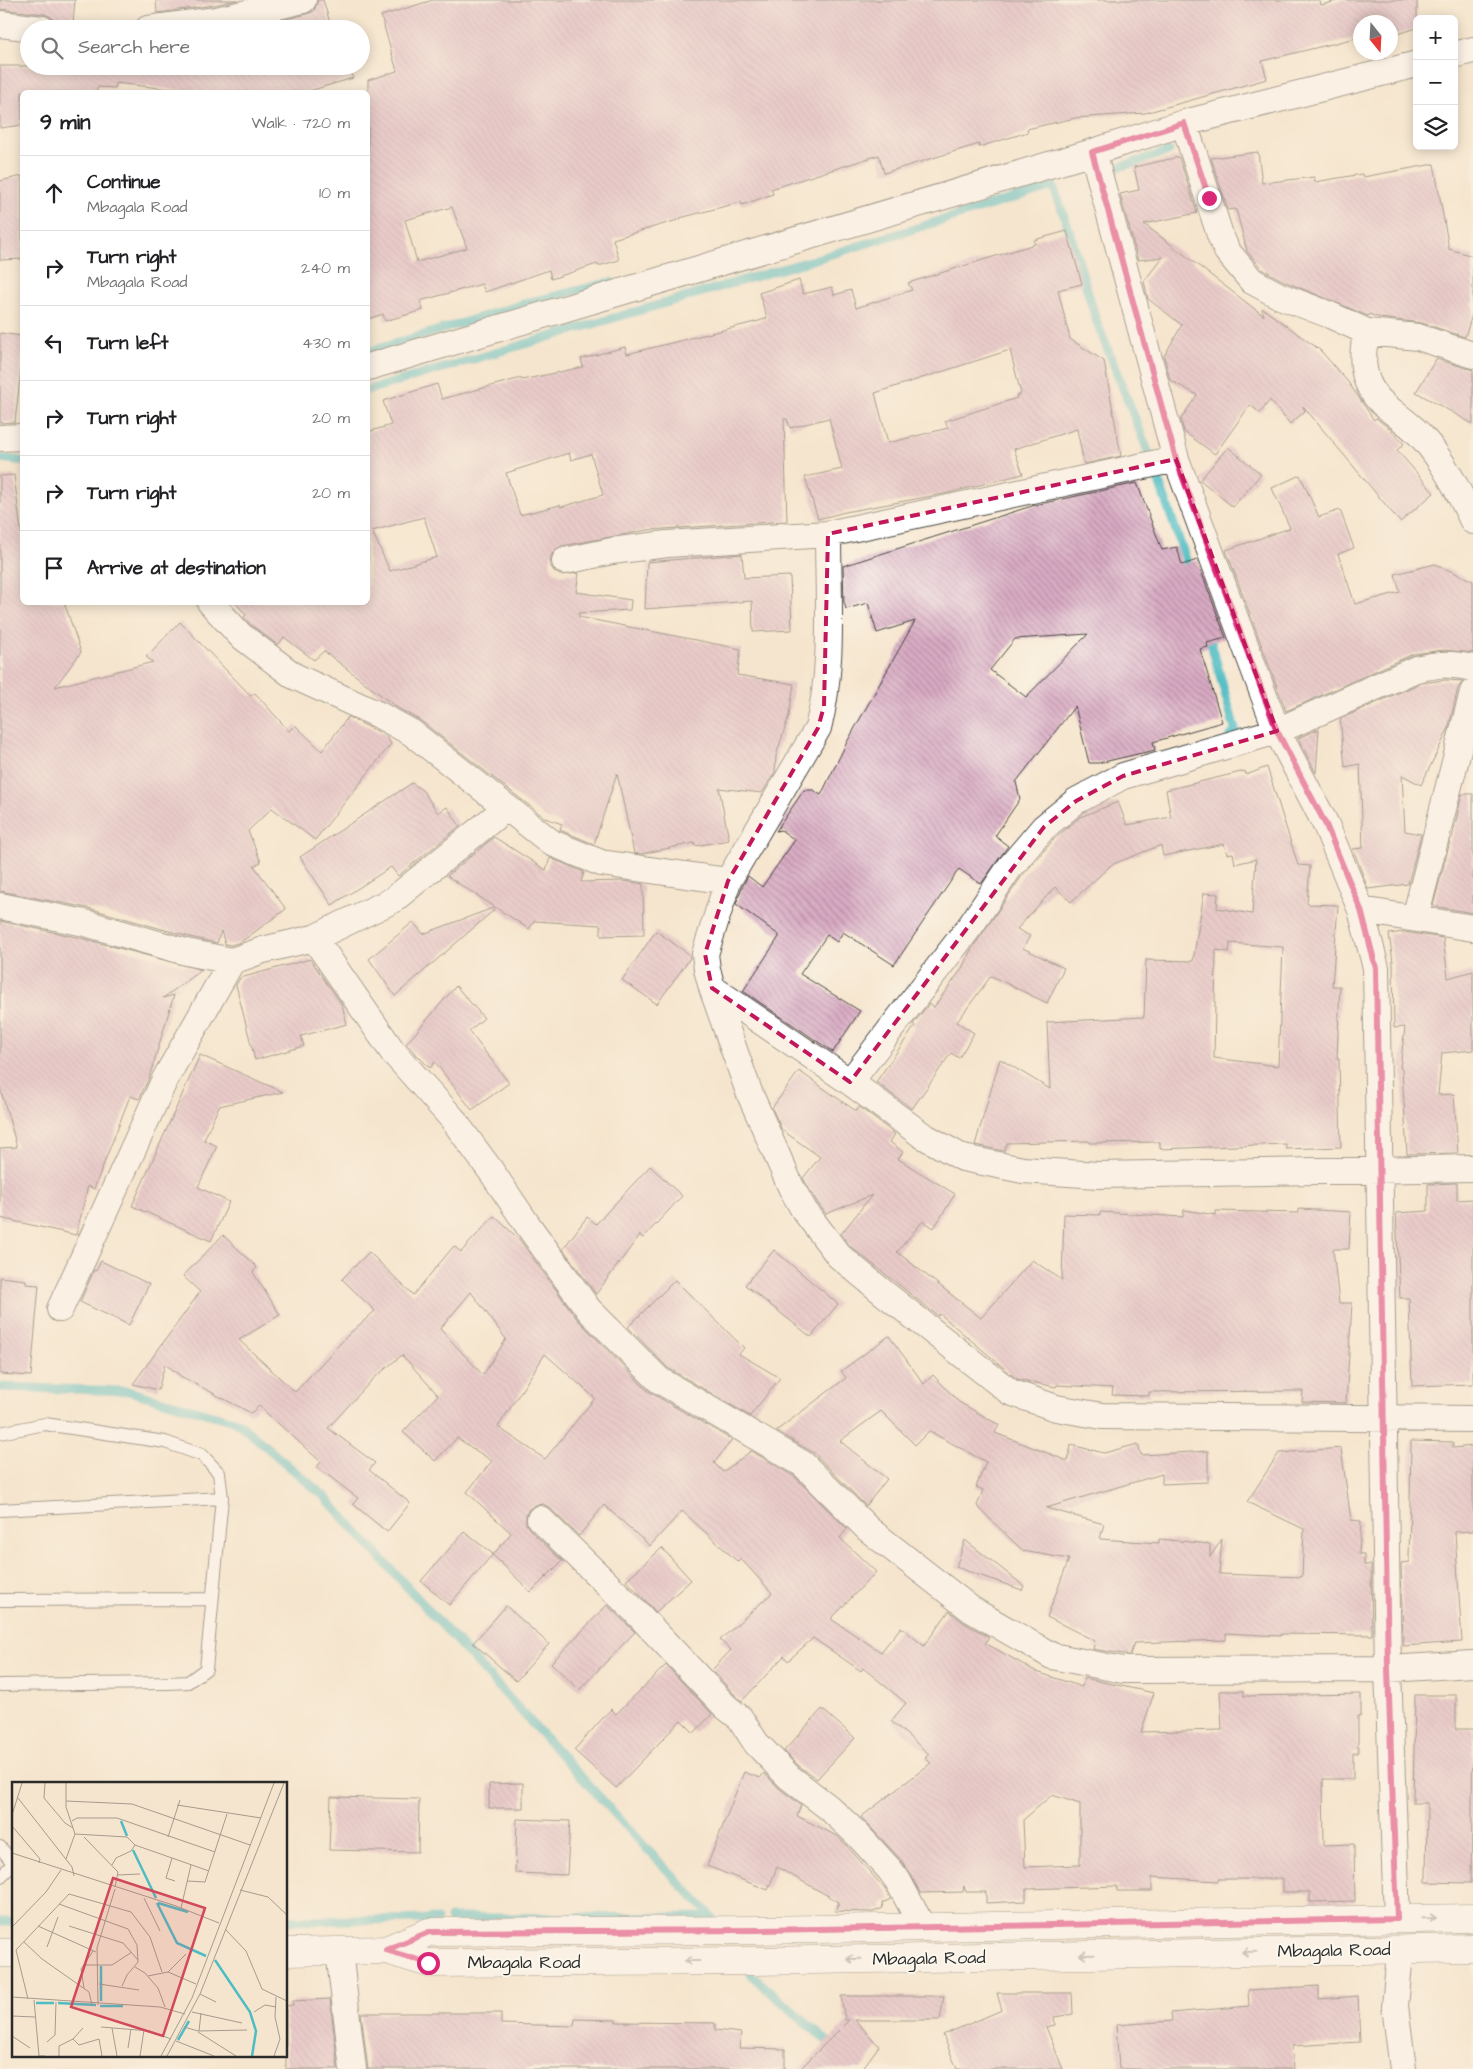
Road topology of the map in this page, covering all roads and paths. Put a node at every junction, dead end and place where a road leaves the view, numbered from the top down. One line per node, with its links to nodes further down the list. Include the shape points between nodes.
1 (297, 1): 2 (street)
2 (217, 20)
3 (0, 24): 4 (street)
4 (20, 26)
5 (1473, 50): 6 (street)
6 (1458, 53)
7 (1413, 65): 8 (street)
8 (1184, 123): 9 (street); 10 (street, via 1220,235 1227,251 1252,281)
9 (1092, 152): 12 (street); 15 (street)
10 (1367, 332): 11 (street, via 1418,337); 16 (street, via 1362,364 1368,382 1380,402 1420,435 1444,468)
11 (1473, 355)
12 (370, 365)
13 (20, 437): 14 (street)
14 (0, 438)
15 (1176, 459): 17 (street); 22 (street)
16 (1473, 521)
17 (828, 534): 18 (street, via 667,544); 24 (street, via 827,677 818,728)
18 (565, 561)
19 (213, 605): 23 (street, via 240,636 294,676 379,714 412,733)
20 (1473, 668): 22 (street, via 1454,664 1416,669)
21 (1473, 692): 27 (street)
22 (1277, 731): 26 (street, via 1326,825); 32 (street, via 1123,776 1076,801 1050,822 1010,867 971,925)
23 (506, 808): 24 (street, via 552,843 601,863); 29 (street, via 393,900)
24 (728, 881): 31 (street, via 705,954)
25 (0, 906): 30 (street)
26 (1361, 910): 27 (street); 34 (street, via 1376,968)
27 (1416, 918): 28 (street)
28 (1473, 928)
29 (314, 938): 30 (street); 45 (street, via 393,1052 452,1118 492,1171 589,1310 659,1380 803,1464 868,1529 972,1610 1052,1656 1123,1670)
30 (232, 961): 35 (street, via 165,1079)
31 (712, 988): 32 (street); 36 (street, via 749,1092 804,1210 839,1256 1010,1392 1056,1408 1102,1416)
32 (850, 1082): 34 (street, via 922,1136 963,1158 1023,1170 1098,1175)
33 (1473, 1168): 34 (street)
34 (1379, 1170): 36 (street)
35 (60, 1309)
36 (1383, 1417): 37 (street); 45 (street)
37 (1473, 1419)
38 (0, 1434): 39 (lane, via 45,1424 165,1442 202,1455 219,1473)
39 (222, 1498): 40 (lane); 42 (lane)
40 (0, 1510)
41 (540, 1519): 53 (street, via 740,1718 756,1743 789,1777 857,1834 898,1881)
42 (212, 1598): 43 (lane); 46 (lane, via 206,1670 188,1682)
43 (0, 1600)
44 (1473, 1664): 45 (street)
45 (1388, 1669): 52 (street)
46 (0, 1685)
47 (0, 1847): 48 (lane)
48 (12, 1862)
49 (12, 1864): 50 (lane)
50 (0, 1877)
51 (1473, 1918): 52 (street, Mbagala Road, one-way to 51)
52 (1397, 1919): 53 (street, Mbagala Road)
53 (924, 1928): 56 (street, Mbagala Road, via 429,1932)
54 (1473, 1948): 55 (street, Mbagala Road)
55 (1396, 1949): 56 (street, Mbagala Road, one-way to 56, via 438,1963); 60 (street, via 1399,1964 1395,2006)
56 (386, 1950): 57 (street, Mbagala Road)
57 (339, 1951): 58 (street, Mbagala Road); 59 (street)
58 (288, 1952)
59 (353, 2069)
60 (1404, 2069)

